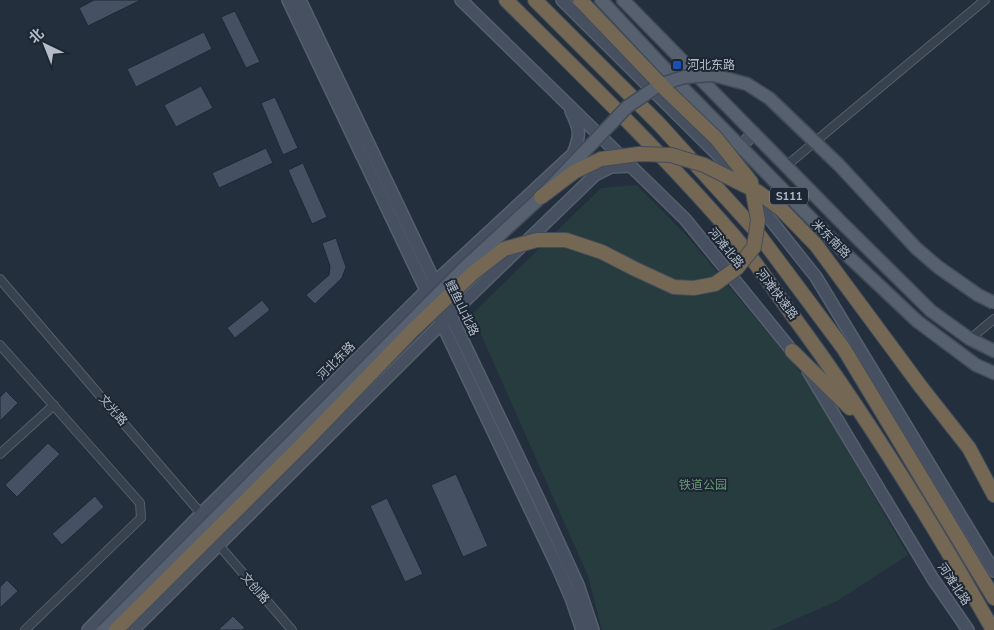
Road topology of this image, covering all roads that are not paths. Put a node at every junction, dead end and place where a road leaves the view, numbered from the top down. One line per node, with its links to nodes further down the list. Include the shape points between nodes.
1 (288, 0): 20 (main road, 鲤鱼山北路)
2 (300, 0): 20 (main road, 鲤鱼山北路)
3 (461, 0): 11 (main road, 河滩北路)
4 (506, 0): 31 (highway, 河滩快速路, via 640,133 736,239 824,357)
5 (535, 0): 37 (highway, 河滩快速路, via 660,125 756,230 844,349)
6 (562, 0): 14 (main road)
7 (580, 0): 41 (highway, bridge, via 716,138 752,182 758,220 754,247 737,268 715,284 694,288 674,287 602,252 566,240 537,240 504,249 473,273 413,330)
8 (601, 0): 13 (main road, 米东南路 / S111)
9 (623, 0): 12 (main road, 米东南路 / S111)
10 (985, 0): 16 (street)
11 (568, 104): 15 (main road, 河滩北路); 17 (main road, 河北东路, via 578,125 579,139 573,154)
12 (754, 133): 13 (main road); 16 (main road, 米东南路 / S111)
13 (741, 146): 14 (main road); 29 (main road, 米东南路 / S111, via 848,256 917,321 976,365)
14 (725, 162): 36 (main road, via 816,277)
15 (631, 166): 18 (main road, via 611,167 595,175); 27 (main road, 河滩北路, via 685,219)
16 (786, 166): 25 (main road, 米东南路 / S111, via 931,311)
17 (538, 193): 18 (main road, via 548,194); 20 (main road, 河北东路); 21 (main road, bridge, via 627,107 659,85 684,78 713,76 747,84 769,98 839,165 916,248 946,273); 33 (highway, bridge, via 601,159 639,154 671,155 704,165 758,192 781,209 816,245 969,448); 40 (main road, bridge)
18 (557, 211): 22 (main road)
19 (0, 279): 34 (street, 文光路)
20 (431, 286): 22 (main road, 鲤鱼山北路); 24 (main road, 鲤鱼山北路); 34 (main road, 河北东路)
21 (994, 303)
22 (451, 315): 24 (main road); 45 (main road, 鲤鱼山北路, via 578,586)
23 (994, 319): 25 (street)
24 (442, 323): 35 (main road); 44 (main road, 鲤鱼山北路, via 558,568)
25 (970, 339): 28 (main road, 米东南路 / S111)
26 (0, 345): 30 (street)
27 (792, 351): 31 (highway); 46 (main road, 河滩北路)
28 (994, 351)
29 (994, 372)
30 (54, 405): 32 (street); 38 (street, via 140,503 141,518)
31 (875, 434): 47 (highway, 河滩快速路)
32 (0, 454)
33 (994, 495)
34 (202, 513): 35 (street, 文光路); 39 (main road, 河北东路)
35 (218, 546): 42 (main road); 43 (street, 文创路)
36 (994, 571)
37 (994, 598)
38 (25, 630)
39 (88, 630)
40 (104, 630)
41 (116, 630)
42 (133, 630)
43 (292, 630)
44 (582, 630)
45 (593, 630)
46 (968, 630)
47 (993, 630)

